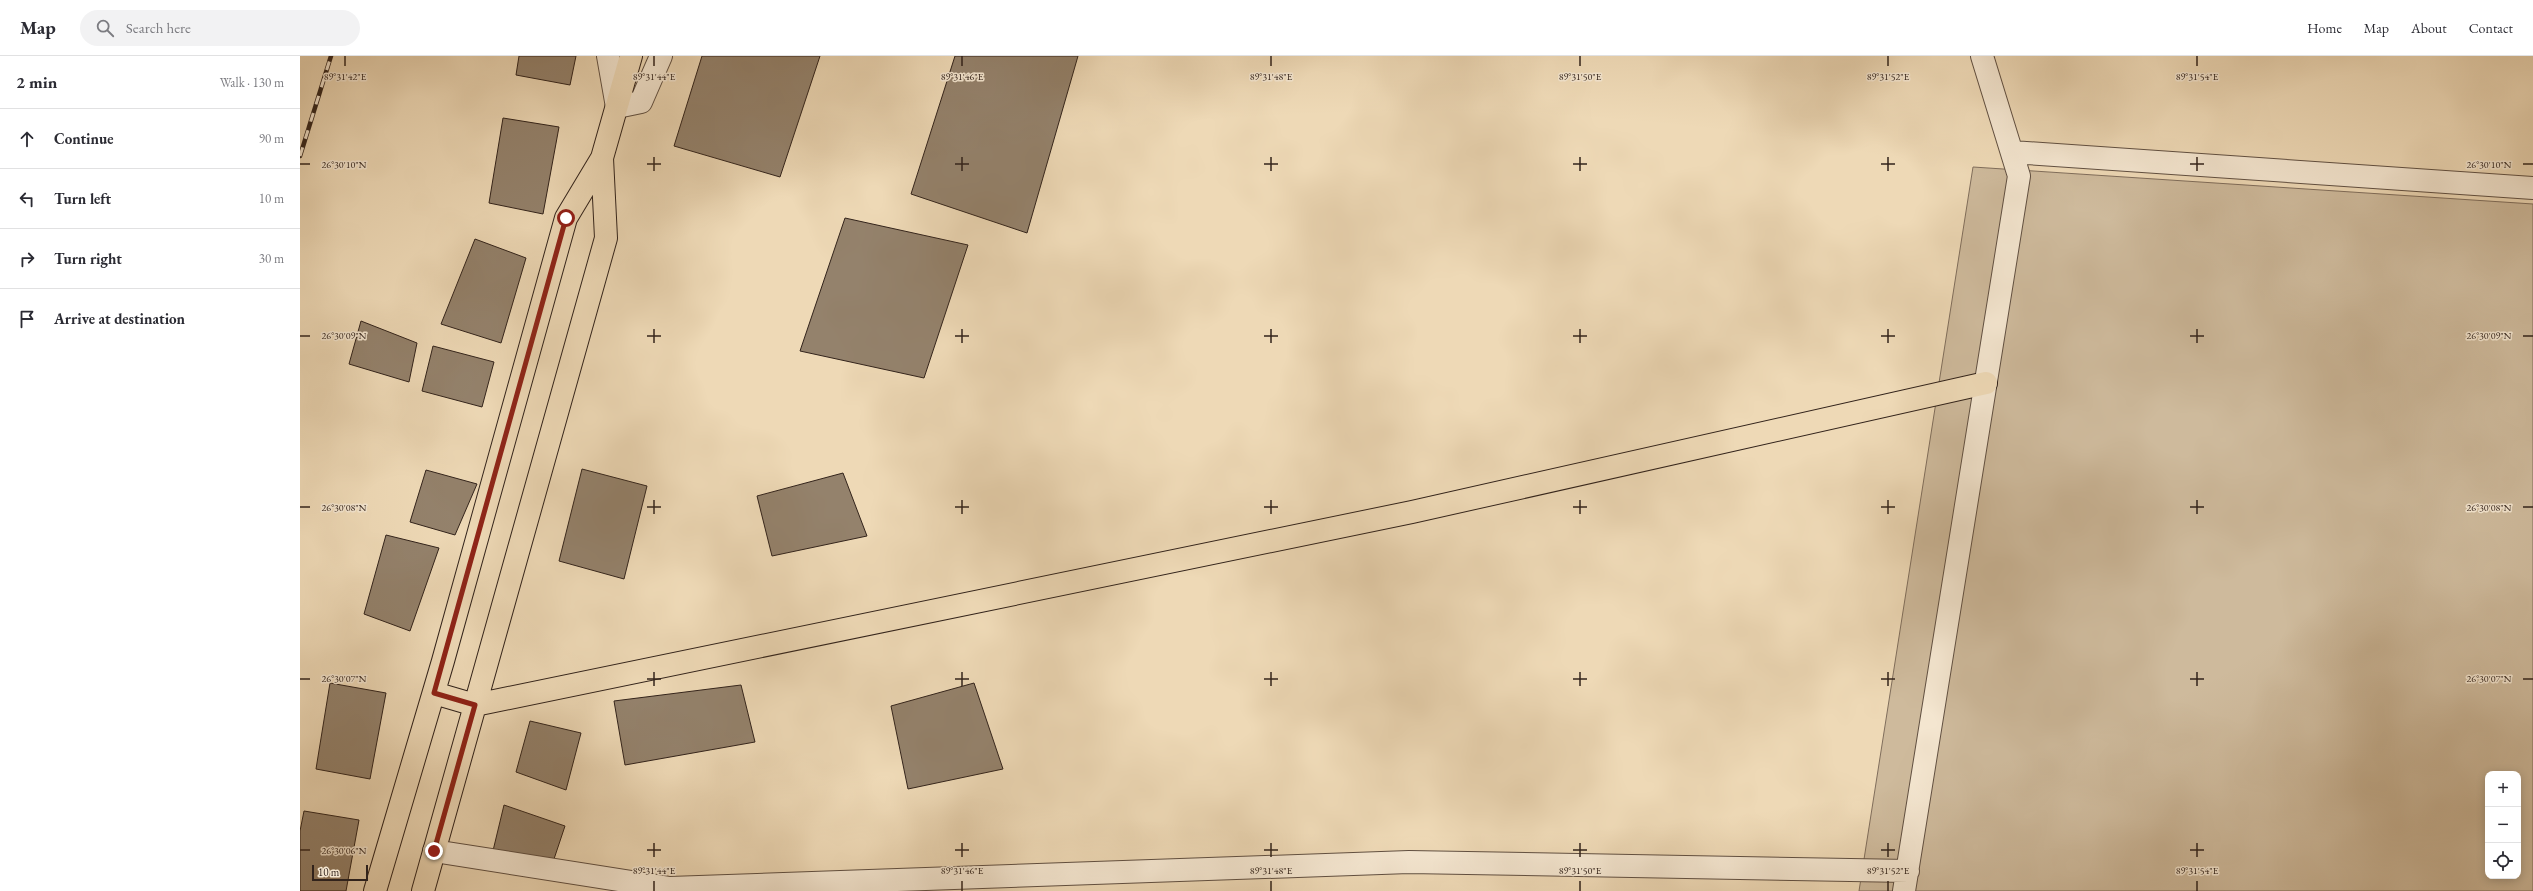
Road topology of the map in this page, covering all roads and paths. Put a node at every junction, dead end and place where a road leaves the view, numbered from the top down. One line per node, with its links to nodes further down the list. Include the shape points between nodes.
1 (608, 56): 5 (street)
2 (631, 56): 5 (main road)
3 (662, 56): 5 (street, via 641,102)
4 (1982, 56): 6 (street)
5 (617, 107): 7 (main road)
6 (2012, 152): 8 (street); 9 (street, via 2019,176)
7 (602, 158): 10 (main road, via 566,218); 11 (main road, via 606,238)
8 (2533, 188)
9 (1986, 383): 11 (main road, via 1412,512); 13 (street)
10 (434, 693): 11 (main road); 14 (main road)
11 (475, 705): 12 (main road)
12 (434, 851): 13 (street, via 670,888 1409,862); 15 (main road)
13 (1906, 881)
14 (375, 891)
15 (423, 891)

